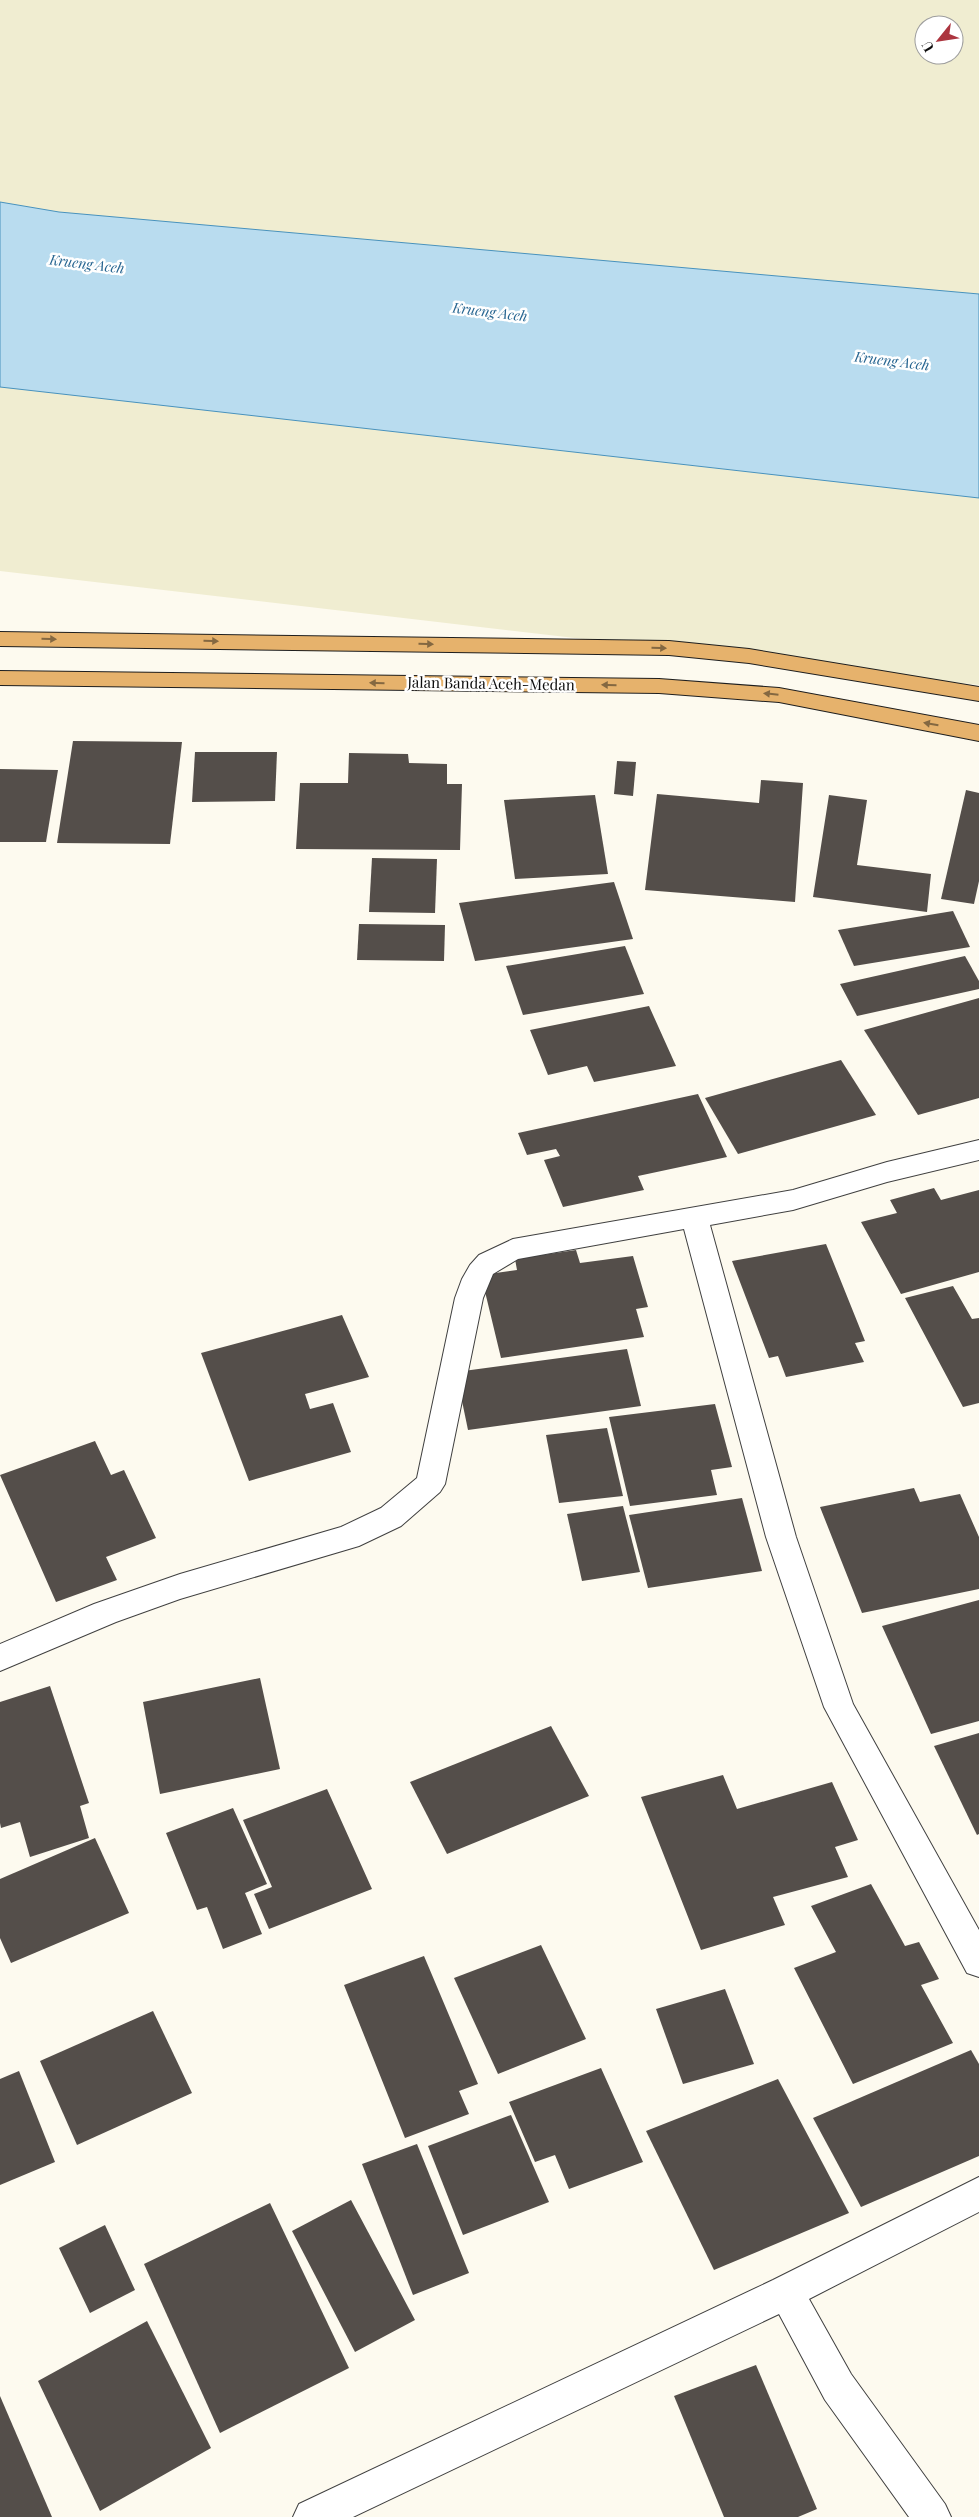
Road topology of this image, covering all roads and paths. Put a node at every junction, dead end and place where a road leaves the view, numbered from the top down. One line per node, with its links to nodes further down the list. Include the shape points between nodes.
1 (0, 639): 3 (highway, one-way to 3, via 669,648 749,656)
2 (0, 678): 4 (highway, Jalan Banda Aceh-Medan, one-way to 2, via 779,695 724,689)
3 (979, 694)
4 (979, 733)
5 (978, 1152): 6 (street, via 887,1172 793,1200)
6 (694, 1217): 7 (street, via 513,1249 490,1259 477,1273 469,1298 430,1484 391,1517 349,1537 180,1587 105,1613); 8 (street, via 781,1537 839,1707)
7 (0, 1658)
8 (979, 1962)
9 (979, 2194): 10 (street)
10 (786, 2292): 11 (street); 12 (street, via 838,2387)
11 (312, 2517)
12 (932, 2517)

